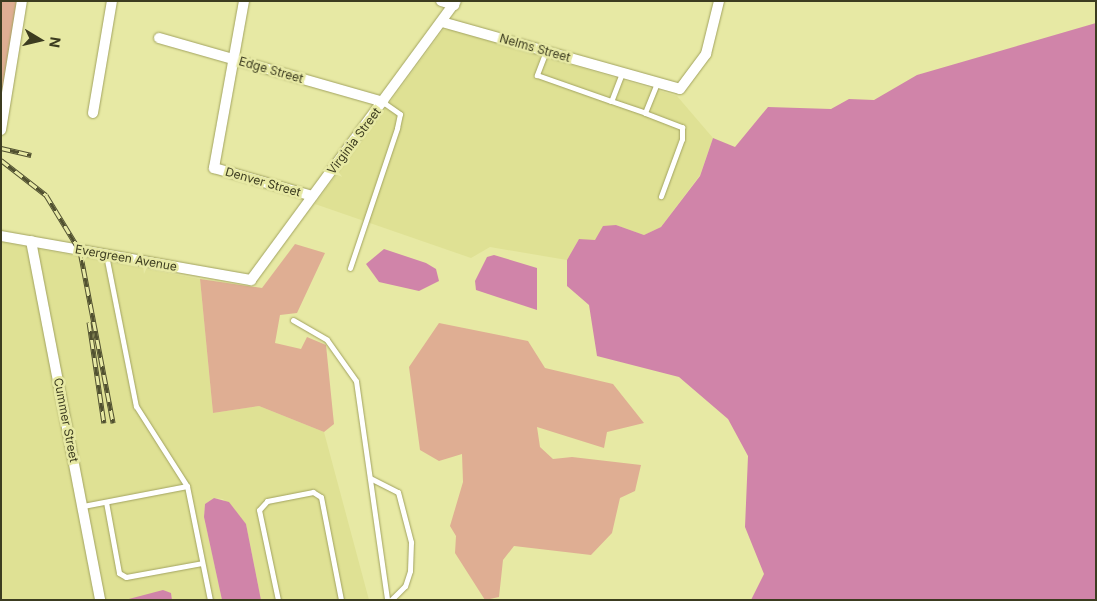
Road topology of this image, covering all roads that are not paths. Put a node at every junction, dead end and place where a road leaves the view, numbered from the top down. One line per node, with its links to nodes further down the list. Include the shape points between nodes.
1 (22, 1): 17 (street)
2 (112, 1): 15 (street)
3 (244, 1): 10 (street)
4 (441, 1): 6 (street)
5 (720, 1): 12 (street, Nelms Street, via 706,54 686,84 680,89)
6 (455, 3): 7 (street, Virginia Street)
7 (442, 22): 9 (street, Nelms Street); 14 (street, Virginia Street)
8 (159, 38): 10 (street, Edge Street)
9 (546, 52): 11 (street, Nelms Street); 13 (lane, via 537,75)
10 (234, 60): 14 (street, Edge Street); 18 (street, Denver Street, via 214,168)
11 (625, 74): 12 (street, Nelms Street); 13 (lane)
12 (657, 84): 16 (lane)
13 (612, 101): 16 (lane)
14 (383, 102): 18 (street, Virginia Street); 23 (lane, via 400,114 398,128)
15 (93, 112)
16 (646, 113): 19 (lane, via 682,128 682,139)
17 (1, 130)
18 (312, 196): 24 (street, Virginia Street)
19 (661, 196)
20 (1, 236): 21 (street, Evergreen Avenue)
21 (31, 241): 22 (street, Evergreen Avenue); 29 (street, Cummer Street)
22 (106, 255): 24 (street, Evergreen Avenue); 27 (lane, via 136,406)
23 (350, 268)
24 (251, 280)
25 (293, 320): 26 (lane, via 326,340 345,360 356,381)
26 (370, 478): 35 (lane); 35 (lane, via 398,492 411,542 410,571 405,586)
27 (187, 486): 28 (lane); 30 (lane)
28 (106, 502): 29 (lane); 30 (lane, via 120,572 126,577)
29 (83, 506): 31 (street, Cummer Street)
30 (202, 563): 32 (lane)
31 (100, 600)
32 (210, 600)
33 (278, 600): 34 (lane, via 259,510 267,501 313,492 321,497)
34 (341, 600)
35 (389, 600)

